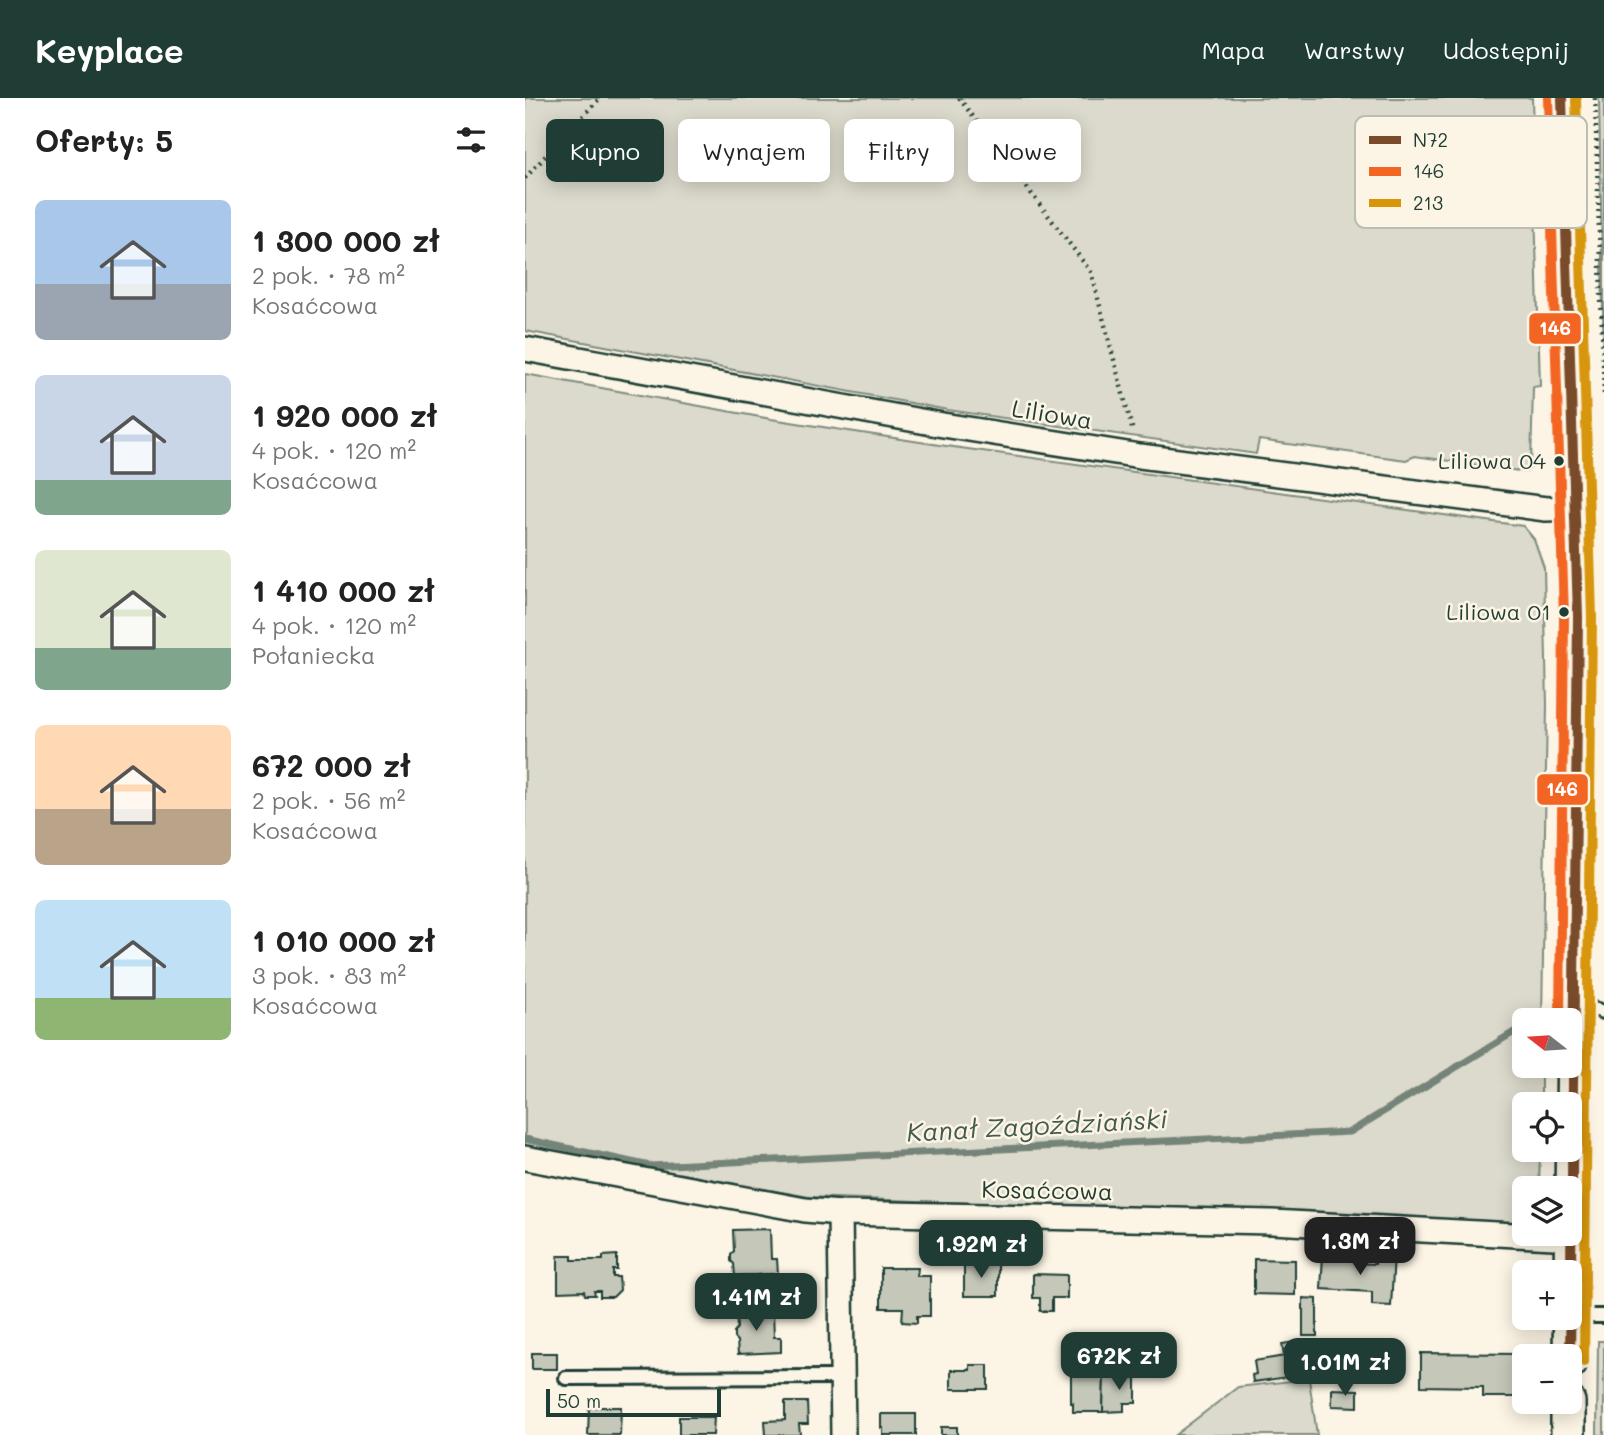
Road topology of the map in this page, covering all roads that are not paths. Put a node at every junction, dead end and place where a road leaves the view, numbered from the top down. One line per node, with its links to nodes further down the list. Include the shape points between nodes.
1 (1562, 98): 2 (street)
2 (1563, 116)
3 (1566, 228): 5 (street)
4 (525, 349): 5 (street, Liliowa, via 1140,456 1546,509)
5 (1574, 508): 6 (street)
6 (1589, 1008): 8 (street)
7 (525, 1158): 9 (street, Kosaćcowa)
8 (1577, 1176)
9 (840, 1213): 10 (street, Kosaćcowa, via 1272,1223); 13 (street)
10 (1512, 1235)
11 (1604, 1315): 12 (lane)
12 (1582, 1316)
13 (843, 1377): 14 (lane); 16 (street)
14 (566, 1378)
15 (1569, 1414): 17 (street)
16 (843, 1435)
17 (1568, 1435)

